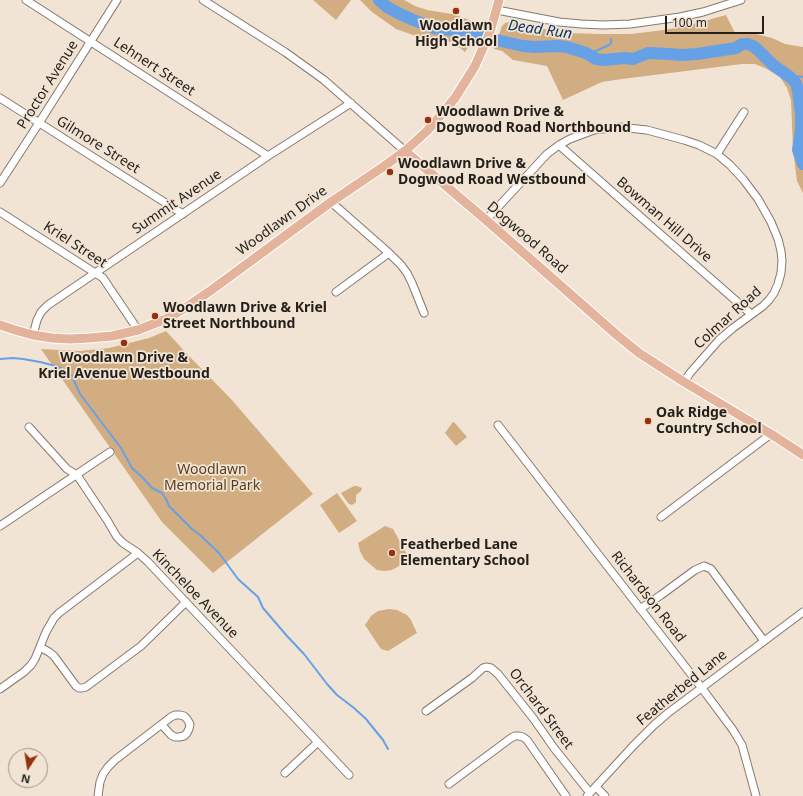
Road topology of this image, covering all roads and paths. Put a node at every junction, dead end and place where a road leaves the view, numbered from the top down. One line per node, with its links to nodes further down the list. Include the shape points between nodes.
1 (26, 0): 7 (street, Lehnert Street)
2 (117, 0): 7 (street, Proctor Avenue)
3 (203, 0): 9 (street, Dogwood Road, via 301,63)
4 (499, 0): 6 (main road, Woodlawn Drive)
5 (741, 0): 6 (street, via 680,17 630,24 567,22)
6 (497, 10): 13 (main road, Woodlawn Drive, via 475,66 455,98)
7 (90, 42): 11 (street, Proctor Avenue); 15 (street, Lehnert Street)
8 (0, 98): 11 (street, Gilmore Street)
9 (351, 103): 13 (street, Dogwood Road); 15 (street, Summit Avenue)
10 (744, 112): 14 (street)
11 (39, 123): 16 (street, Proctor Avenue); 19 (street, Gilmore Street)
12 (559, 145): 14 (street, Colmar Road, via 594,130 619,127 647,130 684,140); 20 (street, Colmar Road, via 537,164); 25 (street, Bowman Hill Drive)
13 (405, 151): 17 (main road, Woodlawn Drive); 20 (main road, Dogwood Road)
14 (717, 154): 25 (street, Colmar Road, via 730,165 758,199 782,250 781,273 774,293 763,306)
15 (268, 156): 19 (street, Summit Avenue)
16 (0, 183)
17 (331, 202): 21 (street); 27 (main road, Woodlawn Drive, via 185,308)
18 (0, 212): 22 (street, Kriel Street)
19 (183, 214): 22 (street, Summit Avenue)
20 (486, 220): 29 (main road, Dogwood Road, via 620,338)
21 (389, 253): 23 (street); 24 (street, via 407,273)
22 (96, 273): 27 (street, Kriel Street, via 103,278); 28 (street, Summit Avenue, via 48,305 41,312)
23 (336, 292)
24 (424, 313)
25 (751, 314): 29 (street, Colmar Road, via 719,340)
26 (0, 325): 28 (main road, Woodlawn Drive)
27 (138, 330): 28 (main road, Woodlawn Drive, via 112,336 70,339)
28 (33, 334)
29 (684, 382): 32 (main road, Dogwood Road)
30 (498, 425): 40 (street, Richardson Road)
31 (29, 427): 35 (street, Kincheloe Avenue, via 67,469)
32 (771, 434): 34 (main road, Dogwood Road); 36 (street)
33 (110, 452): 35 (street)
34 (803, 455)
35 (77, 475): 37 (street); 38 (street, Kincheloe Avenue, via 117,537)
36 (661, 517)
37 (0, 526)
38 (138, 553): 39 (street, Kincheloe Avenue); 43 (street, via 59,613 49,625)
39 (186, 602): 43 (street, via 141,646 82,688 76,686 54,656); 48 (street, Kincheloe Avenue)
40 (640, 609): 42 (street, via 704,566 710,569); 44 (street, Richardson Road)
41 (802, 616): 42 (street, Featherbed Lane)
42 (764, 640): 44 (street, Featherbed Lane)
43 (40, 647): 45 (street, via 35,659 24,672)
44 (701, 688): 52 (street, Featherbed Lane, via 654,725); 57 (street, Richardson Road, via 738,737)
45 (0, 689)
46 (426, 711): 53 (street, Orchard Street, via 486,666 491,668 533,718)
47 (162, 725): 54 (street, via 108,766 100,782)
48 (318, 742): 49 (street); 50 (street, Kincheloe Avenue)
49 (285, 773)
50 (349, 775)
51 (449, 784): 55 (street, via 511,738 519,736 527,740)
52 (596, 787): 53 (street, Featherbed Lane); 56 (street)
53 (589, 794)
54 (98, 796)
55 (565, 796)
56 (605, 796)
57 (756, 796)

